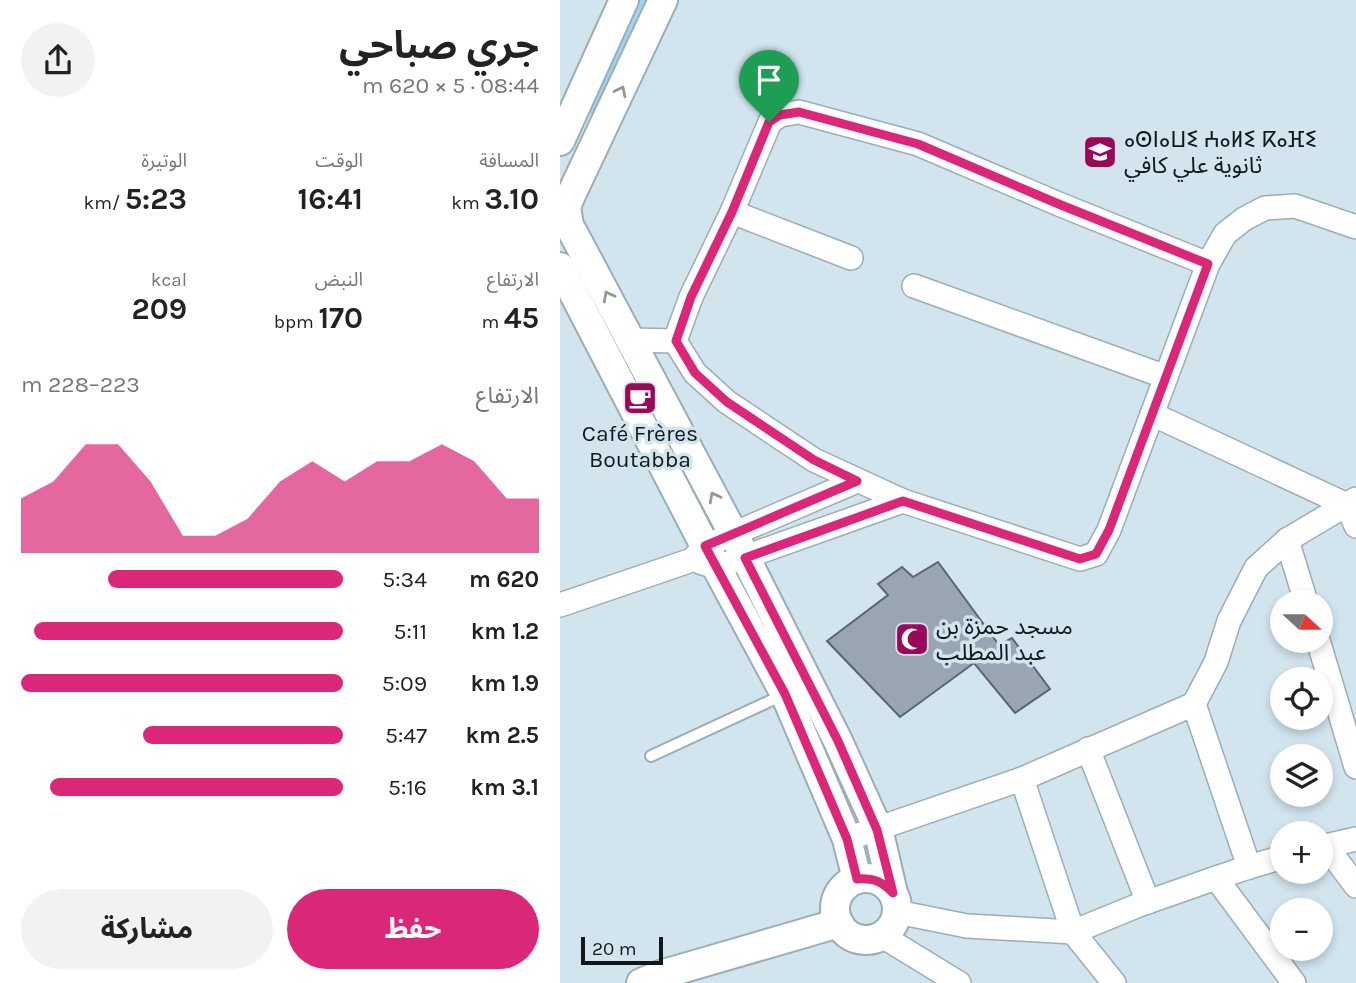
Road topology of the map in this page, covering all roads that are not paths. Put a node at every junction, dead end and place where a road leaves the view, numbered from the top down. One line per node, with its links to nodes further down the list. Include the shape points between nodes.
1 (624, 0): 3 (street)
2 (663, 0): 4 (street, one-way to 2)
3 (560, 141)
4 (563, 206): 11 (street, one-way to 4)
5 (732, 212): 7 (street); 8 (street, via 769,122 799,112 918,144); 12 (street, via 691,297)
6 (1356, 227): 8 (street, via 1295,206 1265,208 1224,234)
7 (851, 258)
8 (1208, 264): 13 (street)
9 (560, 267): 21 (street)
10 (914, 286): 13 (street)
11 (631, 340): 12 (street); 20 (street, one-way to 11)
12 (676, 341): 15 (street, via 695,373 727,402 814,460)
13 (1166, 377): 14 (street)
14 (1152, 414): 16 (street, via 1096,554 1080,559); 17 (street)
15 (857, 481): 16 (street); 20 (street)
16 (903, 501): 20 (street)
17 (1352, 502): 18 (street); 19 (street)
18 (1356, 526)
19 (1287, 540): 22 (street); 26 (street, via 1256,568)
20 (739, 547): 21 (street); 31 (street, via 838,741)
21 (705, 558): 23 (street); 25 (street)
22 (1302, 590)
23 (560, 606)
24 (1322, 653): 29 (street)
25 (785, 694): 28 (lane); 32 (street)
26 (1194, 704): 27 (street); 37 (street)
27 (1088, 749): 30 (street); 41 (street)
28 (651, 757)
29 (1356, 767)
30 (1022, 779): 31 (street); 44 (street)
31 (877, 830): 32 (street); 42 (street)
32 (847, 839): 39 (street)
33 (1356, 839): 34 (street)
34 (1333, 844)
35 (1333, 857): 40 (street)
36 (1270, 861): 37 (street)
37 (1249, 867): 38 (street)
38 (1216, 878): 41 (street); 49 (street)
39 (857, 879): 42 (street, via 878,880); 43 (street, via 840,892 836,902)
40 (1356, 886)
41 (1148, 902): 44 (street)
42 (895, 903): 44 (street, via 967,926); 45 (street, via 895,922)
43 (839, 923): 45 (street, via 845,932 862,940); 46 (street)
44 (1073, 932): 48 (street)
45 (881, 936): 47 (street)
46 (656, 980)
47 (959, 983)
48 (1114, 983)
49 (1294, 983)

